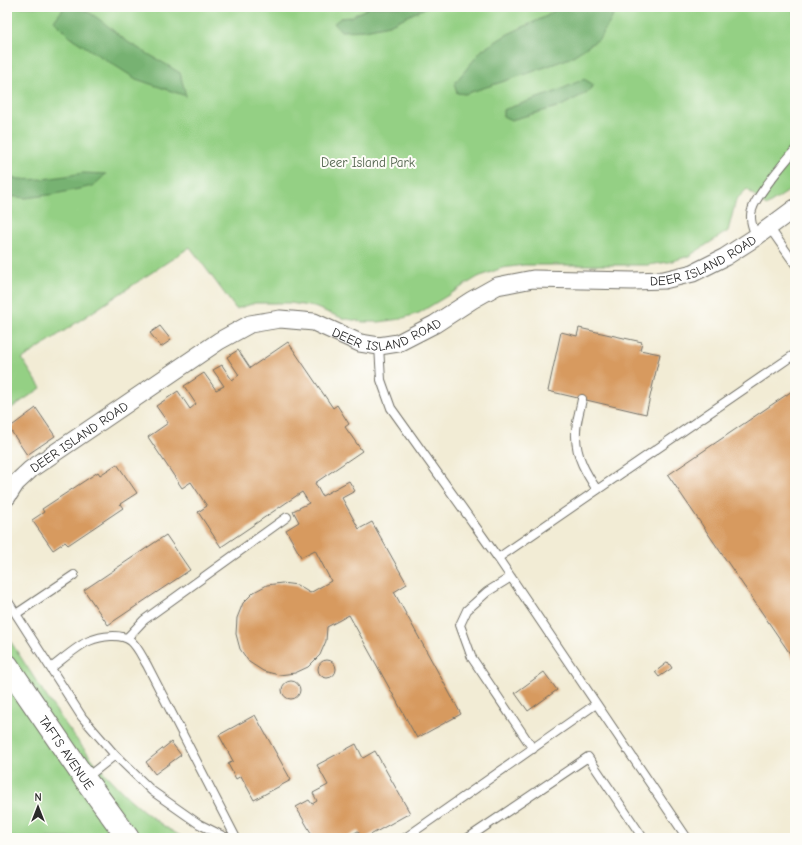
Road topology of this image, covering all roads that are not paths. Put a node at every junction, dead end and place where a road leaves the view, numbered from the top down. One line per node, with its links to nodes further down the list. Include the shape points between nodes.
1 (795, 150): 3 (lane, via 760,195 752,210 751,224)
2 (795, 208): 3 (street, DEER ISLAND ROAD)
3 (763, 232): 4 (lane); 5 (street, DEER ISLAND ROAD, via 725,257 693,273 664,280 533,279 497,286 398,343)
4 (795, 264)
5 (379, 346): 9 (street, DEER ISLAND ROAD, via 360,343 314,322 280,319 250,324 219,341 31,469); 11 (lane, via 381,380 391,408)
6 (795, 354): 8 (lane)
7 (582, 399): 8 (lane, via 576,435 578,454)
8 (597, 490): 11 (lane)
9 (7, 497)
10 (287, 517): 16 (lane, via 144,620)
11 (498, 558): 13 (lane)
12 (74, 575): 15 (lane)
13 (511, 577): 19 (lane); 20 (lane, via 487,592 467,610 460,625 472,658)
14 (7, 600): 15 (lane)
15 (16, 614): 18 (lane)
16 (127, 638): 18 (lane, via 108,637 89,641); 25 (lane, via 147,665)
17 (7, 665): 22 (main road, TAFTS AVENUE)
18 (51, 668): 21 (lane, via 82,717)
19 (596, 704): 20 (lane); 29 (lane)
20 (534, 749): 26 (lane)
21 (115, 755): 22 (lane); 24 (lane, via 152,791 199,824)
22 (85, 779): 23 (main road, TAFTS AVENUE)
23 (128, 838)
24 (227, 838)
25 (236, 838)
26 (405, 838)
27 (468, 838): 28 (lane, via 588,757)
28 (643, 838)
29 (687, 838)

